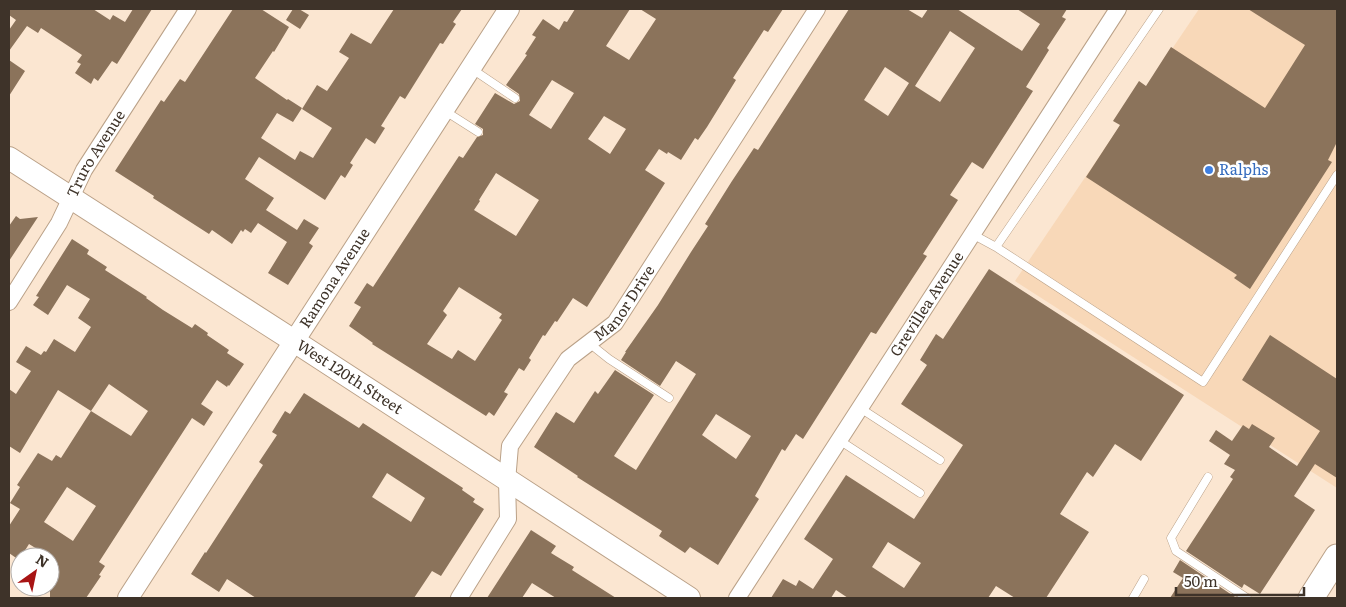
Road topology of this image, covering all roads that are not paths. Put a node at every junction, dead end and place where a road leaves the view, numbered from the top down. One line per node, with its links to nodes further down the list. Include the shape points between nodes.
1 (188, 9): 12 (street, Truro Avenue, via 84,170)
2 (509, 9): 6 (street, Ramona Avenue)
3 (817, 9): 17 (street, Manor Drive, via 615,323)
4 (1118, 9): 13 (street, Grevillea Avenue)
5 (1159, 9): 14 (lane)
6 (470, 68): 7 (lane); 8 (street, Ramona Avenue)
7 (515, 98)
8 (443, 110): 9 (lane); 16 (street, Ramona Avenue)
9 (478, 132)
10 (9, 158): 12 (main road, West 120th Street)
11 (1337, 175): 14 (lane, via 1203,382)
12 (71, 198): 15 (street, Truro Avenue); 16 (main road, West 120th Street)
13 (972, 234): 14 (lane); 19 (street, Grevillea Avenue)
14 (996, 247)
15 (9, 302)
16 (294, 341): 23 (main road, West 120th Street); 27 (street, Ramona Avenue)
17 (589, 343): 18 (lane); 23 (street, Manor Drive, via 568,359 510,446)
18 (670, 398)
19 (860, 408): 20 (street, Grevillea Avenue); 21 (lane)
20 (839, 440): 24 (lane); 30 (street, Grevillea Avenue)
21 (940, 460)
22 (1208, 476): 32 (lane, via 1171,538 1176,551)
23 (507, 482): 28 (street, Manor Drive, via 508,519); 29 (main road, West 120th Street)
24 (920, 493)
25 (1337, 557): 33 (main road)
26 (1144, 579): 31 (lane)
27 (128, 598)
28 (459, 598)
29 (689, 598)
30 (737, 598)
31 (1133, 598)
32 (1247, 598)
33 (1310, 598)

